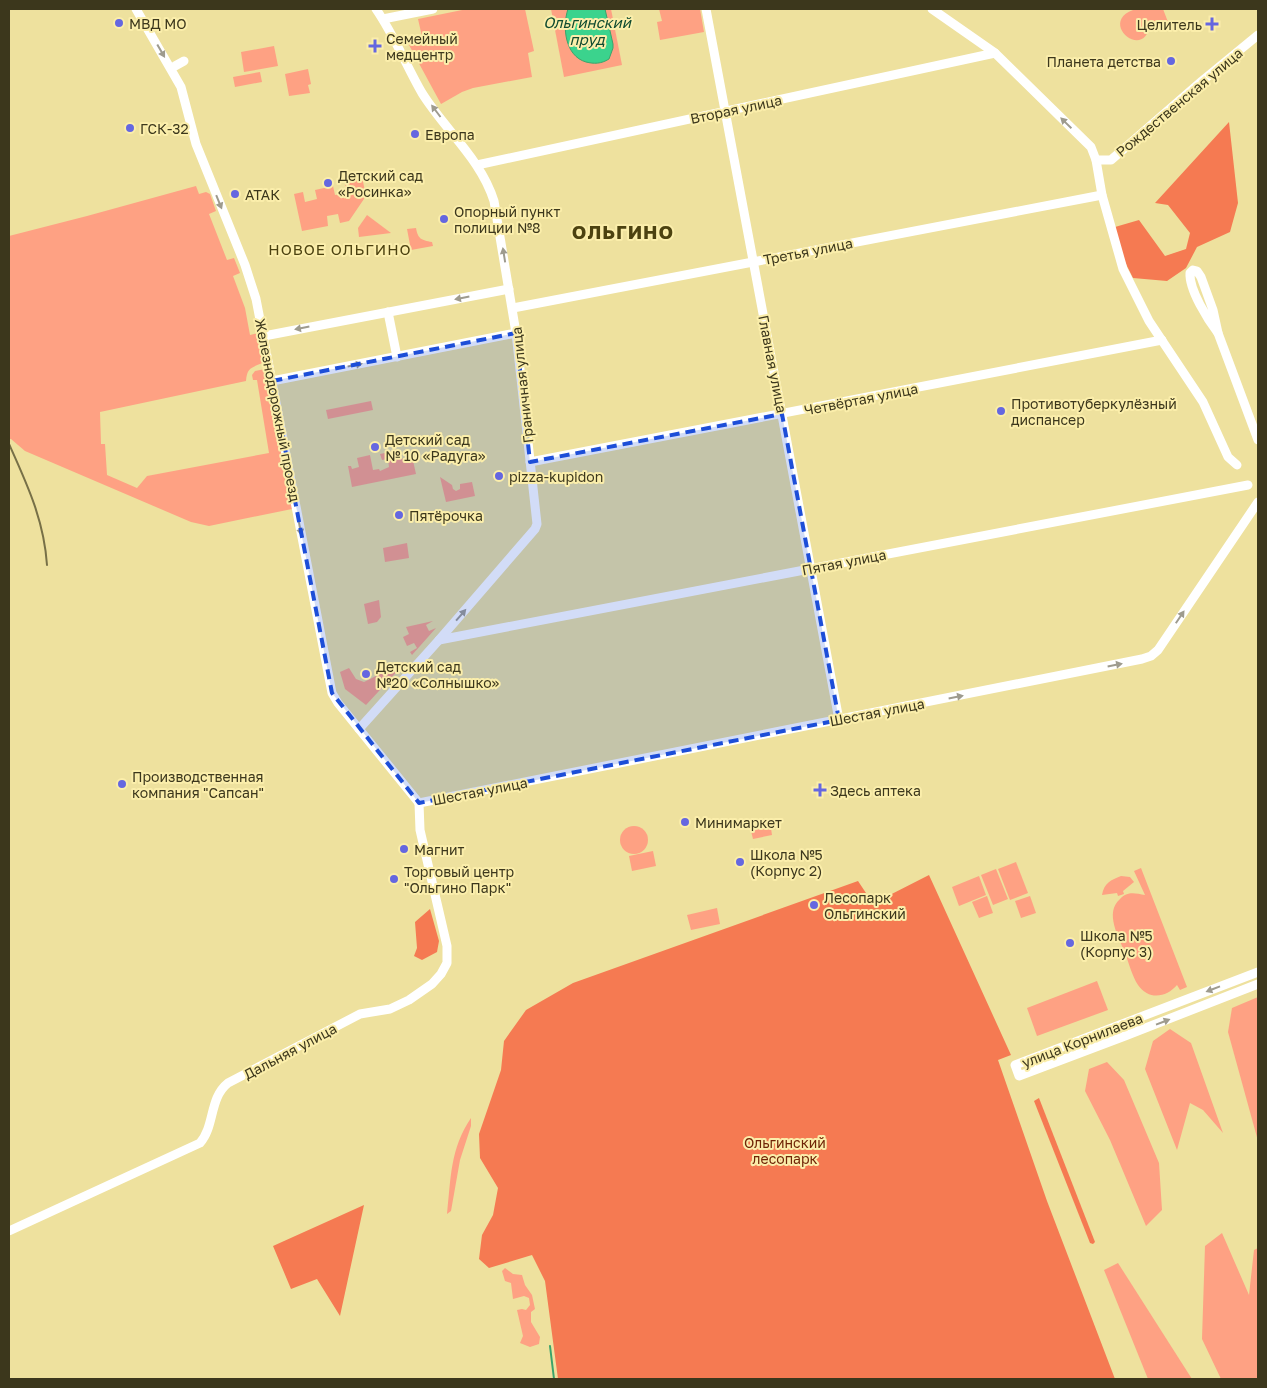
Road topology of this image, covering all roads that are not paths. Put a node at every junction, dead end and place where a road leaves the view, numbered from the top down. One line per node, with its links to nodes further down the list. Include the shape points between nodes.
1 (136, 9): 21 (street, Железнодорожный проезд, one-way to 21, via 181,87 196,144 254,292)
2 (376, 9): 6 (street, Граничная улица)
3 (433, 9): 6 (street)
4 (706, 9): 11 (street, Главная улица)
5 (932, 9): 8 (street)
6 (383, 19): 13 (street, Граничная улица, one-way to 6, via 423,94)
7 (1258, 35): 12 (street, Рождественская улица, via 1111,160)
8 (995, 53): 11 (street, Вторая улица); 12 (street, one-way to 8, via 1091,147)
9 (184, 61): 10 (street)
10 (175, 66)
11 (725, 111): 13 (street, Вторая улица); 15 (street, Главная улица)
12 (1096, 160): 14 (street)
13 (477, 165): 16 (street, Граничная улица, one-way to 13, via 494,201)
14 (1102, 195): 15 (street, Третья улица); 22 (street, via 1121,264)
15 (754, 262): 17 (street, Третья улица); 25 (street, Главная улица)
16 (510, 289): 17 (street, Граничная улица); 18 (street, one-way to 18)
17 (513, 308): 19 (street, Граничная улица)
18 (388, 312): 21 (street, one-way to 21); 23 (street)
19 (516, 333): 23 (street); 27 (street, Граничная улица)
20 (1218, 333): 20 (street, via 1204,284 1199,273 1193,270 1190,276 1196,296); 26 (street)
21 (264, 336): 24 (street, Железнодорожный проезд)
22 (1162, 340): 25 (street, Четвёртая улица); 28 (street, via 1203,402 1228,457)
23 (397, 357): 24 (street, one-way to 23)
24 (272, 381): 34 (street, Железнодорожный проезд, one-way to 34, via 330,688)
25 (782, 414): 27 (street, Четвёртая улица); 31 (street, Главная улица)
26 (1258, 440)
27 (530, 462): 32 (street, Граничная улица, one-way to 27, via 535,529)
28 (1237, 465)
29 (1248, 485): 31 (street, Пятая улица)
30 (1258, 502): 33 (street, Шестая улица, one-way to 30, via 1147,658 1158,650)
31 (811, 569): 32 (street, Пятая улица); 33 (street, Главная улица)
32 (439, 640): 34 (street, Граничная улица)
33 (839, 720): 35 (street, Шестая улица)
34 (358, 730): 35 (street, Железнодорожный проезд)
35 (419, 803): 38 (street, Дальняя улица, via 420,830 448,946 447,964 437,979 402,1004 385,1011 360,1014 228,1083 218,1095 200,1143)
36 (1258, 972): 37 (street, улица Корнилаева, one-way to 37, via 1015,1065 1019,1076)
37 (1258, 984)
38 (9, 1231)

